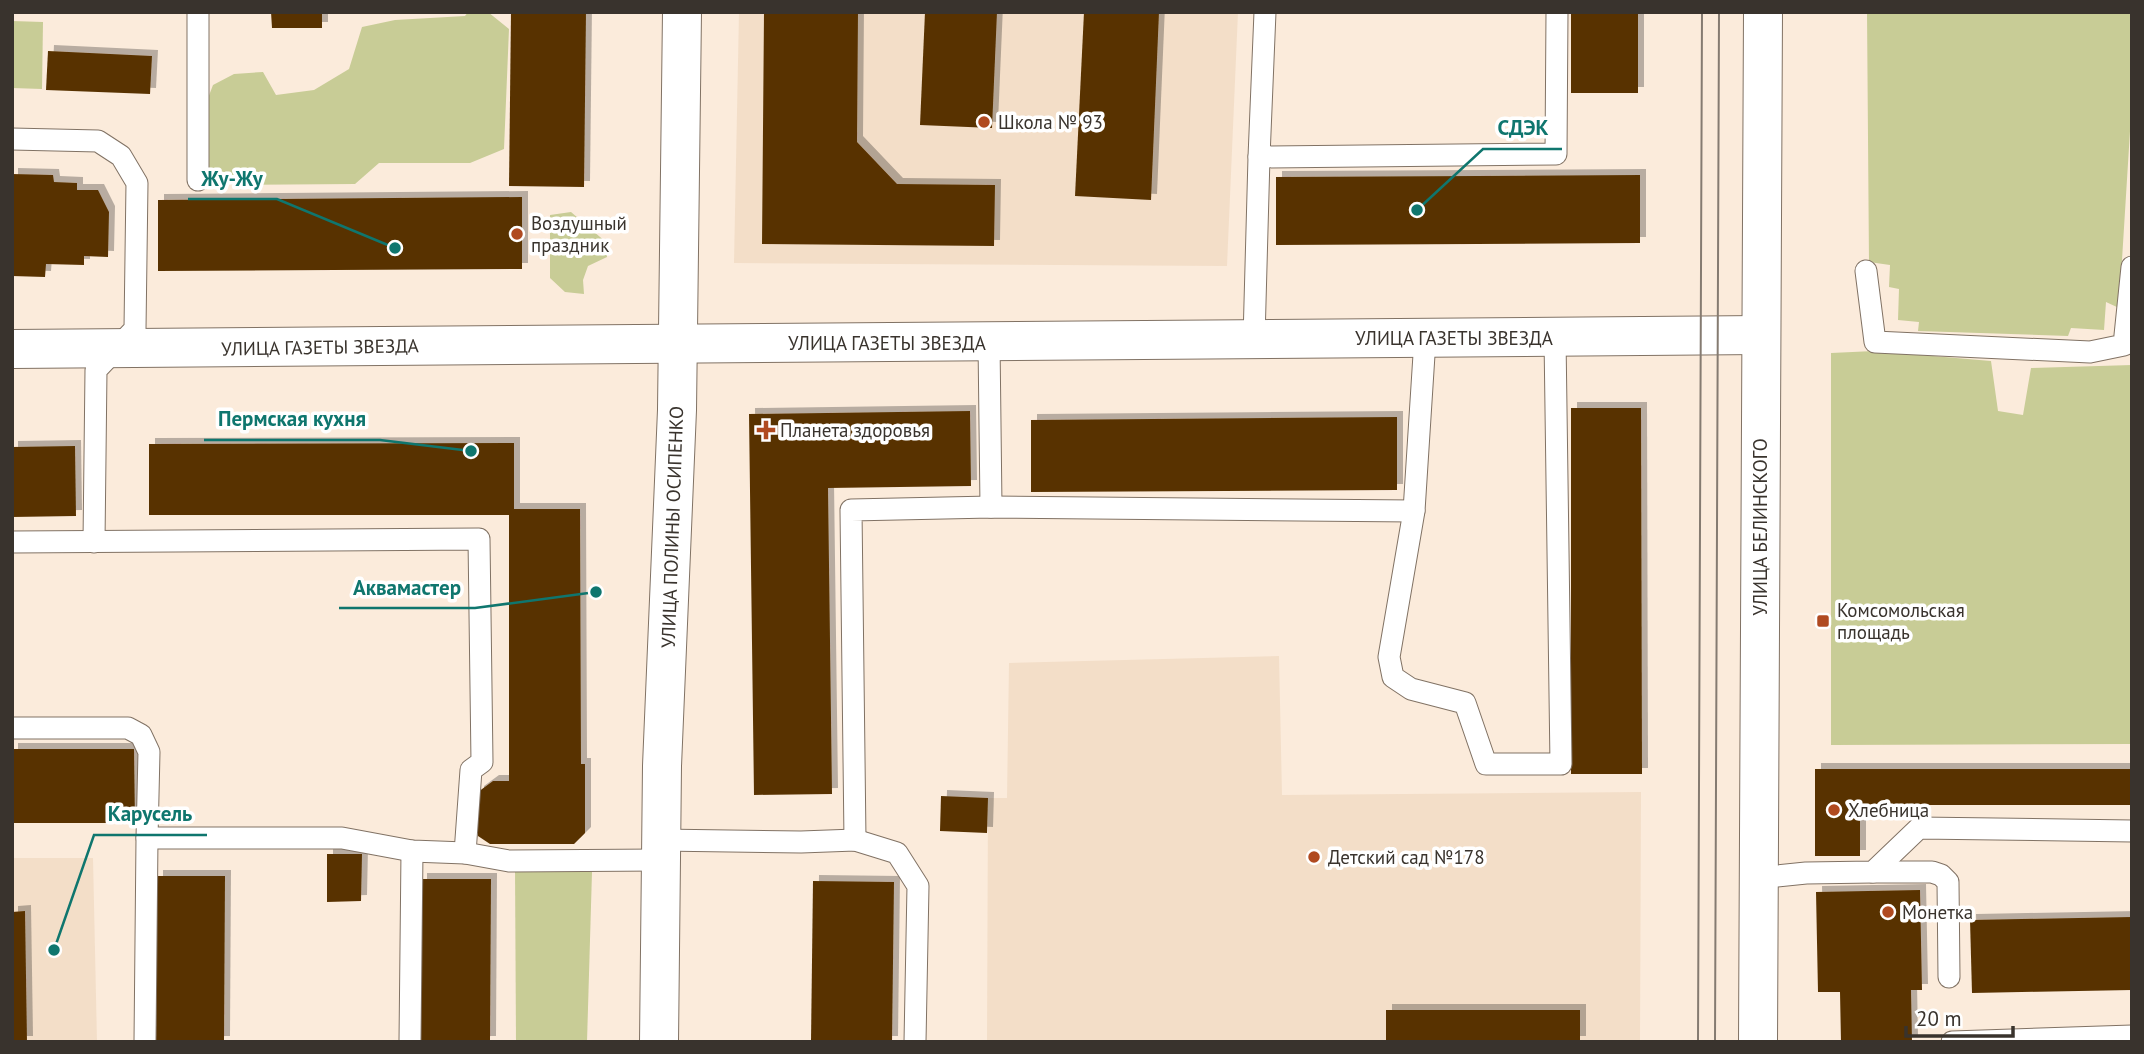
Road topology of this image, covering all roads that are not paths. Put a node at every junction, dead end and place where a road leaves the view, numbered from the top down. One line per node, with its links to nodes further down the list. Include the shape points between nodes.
1 (198, 12): 8 (lane)
2 (681, 12): 16 (street, УЛИЦА ПОЛИНЫ ОСИПЕНКО)
3 (1265, 12): 7 (lane)
4 (1558, 12): 7 (lane, via 1556,155)
5 (1762, 12): 11 (street, УЛИЦА БЕЛИНСКОГО)
6 (12, 139): 19 (lane, via 98,141 121,156 137,183 135,329)
7 (1259, 157): 13 (lane)
8 (198, 180)
9 (2132, 267): 17 (lane)
10 (1866, 271): 17 (lane, via 1875,342 2090,352)
11 (1761, 335): 12 (street, УЛИЦА ГАЗЕТЫ ЗВЕЗДА); 32 (street, УЛИЦА БЕЛИНСКОГО)
12 (1555, 338): 14 (street, УЛИЦА ГАЗЕТЫ ЗВЕЗДА); 21 (lane, via 1561,764 1486,764 1465,703 1411,689 1393,677 1389,657)
13 (1254, 339): 14 (street, УЛИЦА ГАЗЕТЫ ЗВЕЗДА); 15 (street, УЛИЦА ГАЗЕТЫ ЗВЕЗДА)
14 (1425, 339): 21 (lane)
15 (989, 342): 16 (street, УЛИЦА ГАЗЕТЫ ЗВЕЗДА); 20 (lane)
16 (677, 344): 19 (street, УЛИЦА ГАЗЕТЫ ЗВЕЗДА); 28 (street, УЛИЦА ПОЛИНЫ ОСИПЕНКО)
17 (2128, 345)
18 (12, 349): 19 (street, УЛИЦА ГАЗЕТЫ ЗВЕЗДА)
19 (116, 349): 23 (lane, via 96,370)
20 (991, 507): 21 (lane); 27 (lane, via 851,510)
21 (1414, 511)
22 (12, 542): 23 (lane)
23 (94, 542): 30 (lane, via 479,539 482,762 471,770)
24 (12, 728): 26 (lane, via 128,728 141,736 149,752)
25 (2132, 831): 31 (lane, via 1919,828)
26 (147, 838): 29 (lane, via 342,838); 35 (lane)
27 (855, 840): 28 (lane); 38 (lane, via 897,853 919,886)
28 (660, 850): 30 (lane, via 509,861); 37 (street, УЛИЦА ПОЛИНЫ ОСИПЕНКО)
29 (412, 851): 30 (lane); 36 (lane)
30 (465, 853)
31 (1873, 872): 32 (lane); 33 (lane, via 1932,872 1948,882)
32 (1758, 878): 39 (street, УЛИЦА БЕЛИНСКОГО)
33 (1949, 977)
34 (2132, 1036): 40 (lane)
35 (145, 1042)
36 (410, 1042)
37 (659, 1042)
38 (915, 1042)
39 (1758, 1042)
40 (1951, 1042)

